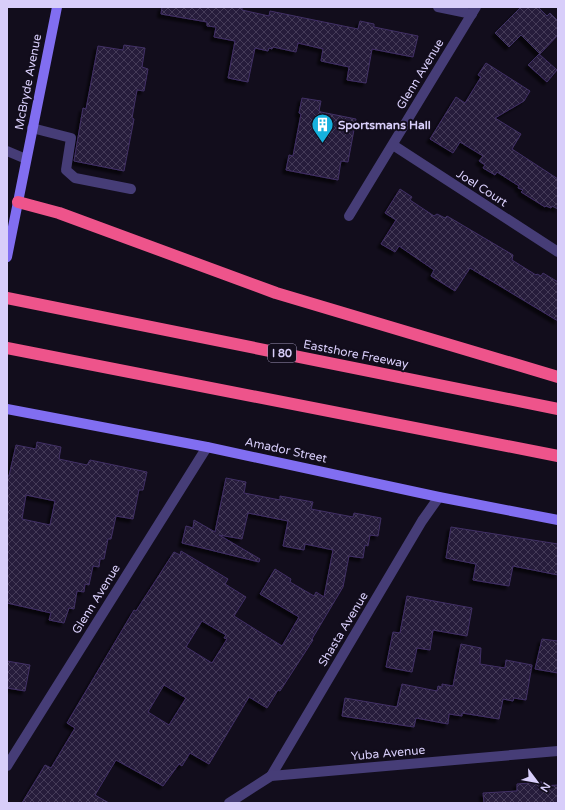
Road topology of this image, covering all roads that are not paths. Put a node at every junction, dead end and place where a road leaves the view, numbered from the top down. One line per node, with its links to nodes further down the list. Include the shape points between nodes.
1 (57, 7): 4 (street, McBryde Avenue)
2 (438, 7): 3 (street)
3 (474, 10): 5 (street, Glenn Avenue)
4 (32, 128): 7 (street, McBryde Avenue); 8 (street, via 71,138 66,170 75,178)
5 (393, 145): 10 (street, Glenn Avenue); 11 (street, Joel Court)
6 (7, 150): 7 (street)
7 (26, 159): 9 (street, McBryde Avenue)
8 (131, 189)
9 (18, 202): 12 (street, McBryde Avenue); 15 (highway, via 59,213 276,293)
10 (349, 216)
11 (558, 252)
12 (7, 257)
13 (7, 298): 17 (highway, Eastshore Freeway / I 80)
14 (7, 348): 19 (highway)
15 (558, 377)
16 (7, 409): 18 (street, Amador Street)
17 (558, 409)
18 (207, 447): 20 (street, Amador Street); 23 (street, Glenn Avenue)
19 (558, 456)
20 (439, 497): 21 (street, Amador Street); 24 (street, Shasta Avenue, via 422,521)
21 (558, 520)
22 (558, 751): 24 (street, Yuba Avenue)
23 (7, 766)
24 (271, 776): 25 (street, Yuba Avenue)
25 (229, 803)

